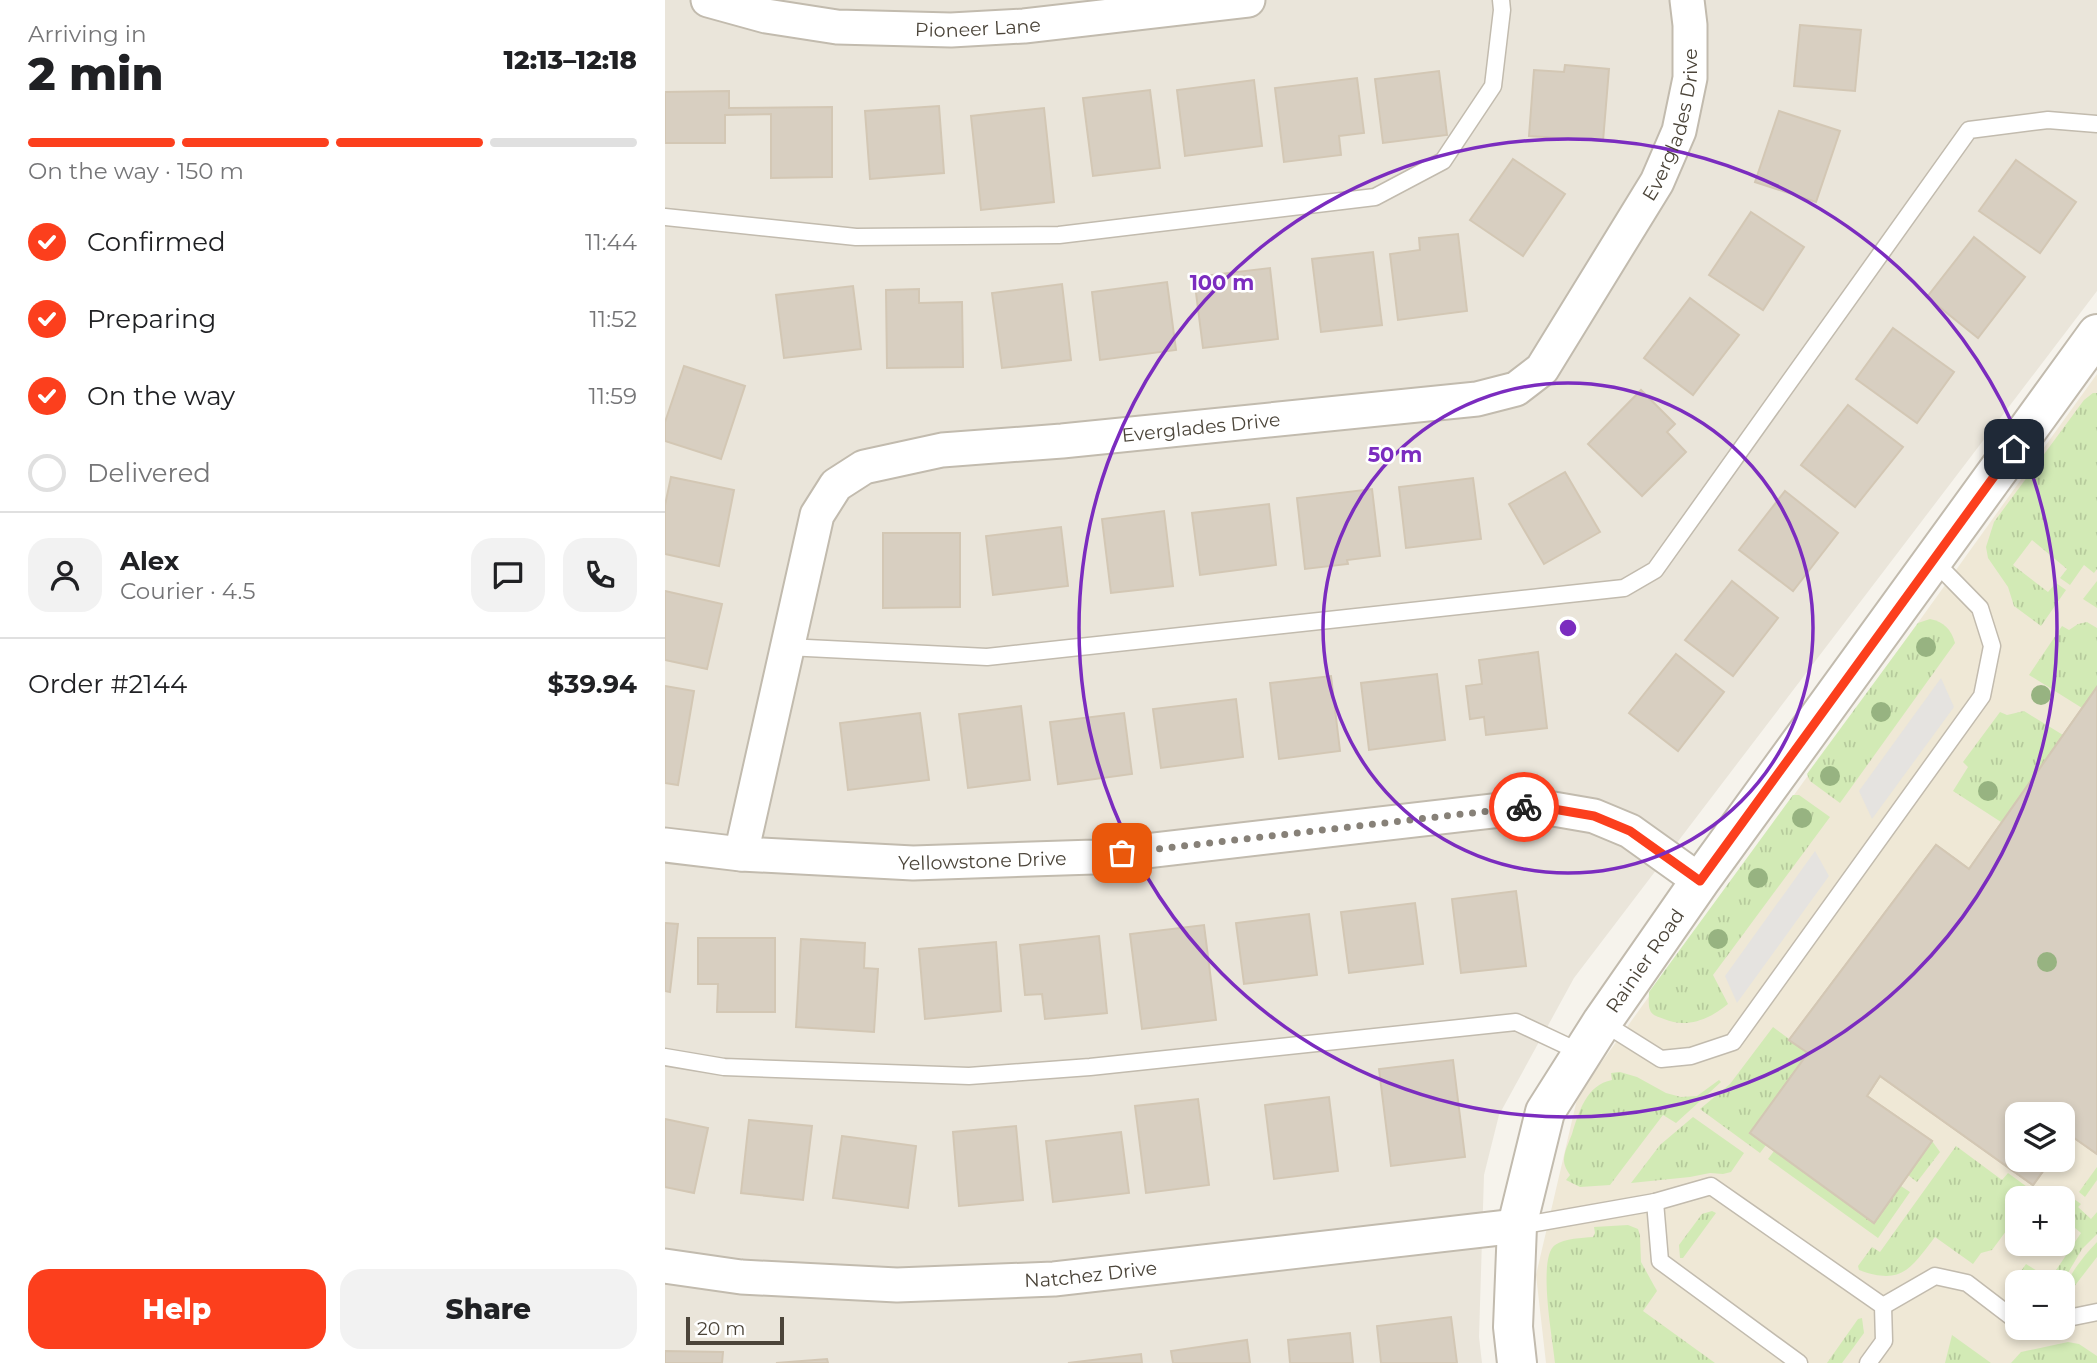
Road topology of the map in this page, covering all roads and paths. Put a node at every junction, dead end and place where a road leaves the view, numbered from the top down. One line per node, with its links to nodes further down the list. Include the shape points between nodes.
1 (708, 0): 5 (street, Pioneer Lane, via 766,16)
2 (1248, 0): 5 (street, Pioneer Lane, via 951,30)
3 (1501, 0): 7 (lane, via 1493,86 1443,161 1375,197 1059,234 856,237)
4 (1687, 0): 10 (street, Everglades Drive, via 1690,78 1679,131 1657,182 1542,369 1516,389 1477,399 942,450 864,467 836,485 817,515)
5 (839, 13)
6 (2097, 124): 10 (lane, via 2048,120 1969,130 1655,570 1624,588 987,657)
7 (665, 217)
8 (2096, 337): 9 (street, Rainier Road)
9 (1933, 560): 13 (street, Rainier Road); 14 (lane, via 1980,608 1992,646 1982,696 1733,1042 1691,1056 1661,1059)
10 (787, 647): 12 (street, Everglades Drive)
11 (665, 845): 12 (street, Yellowstone Drive)
12 (741, 854): 13 (street, Yellowstone Drive, via 913,863 1094,857 1536,806 1594,816 1630,831)
13 (1700, 881): 14 (street, Rainier Road)
14 (1592, 1038): 15 (lane, via 1516,1022 969,1076 724,1067); 17 (street, Rainier Road, via 1545,1112)
15 (665, 1057)
16 (1655, 1202): 17 (lane); 19 (lane, via 1711,1186); 24 (lane, via 1660,1261)
17 (1517, 1226): 18 (street, Natchez Drive, via 1054,1279 897,1285 741,1277); 23 (street, Rainier Road, via 1513,1327)
18 (665, 1266)
19 (1883, 1306): 20 (lane, via 1935,1276 1966,1283); 25 (lane, via 1884,1341)
20 (2005, 1312)
21 (2097, 1312): 22 (lane)
22 (2075, 1317)
23 (1517, 1363)
24 (1799, 1363)
25 (1868, 1363)

